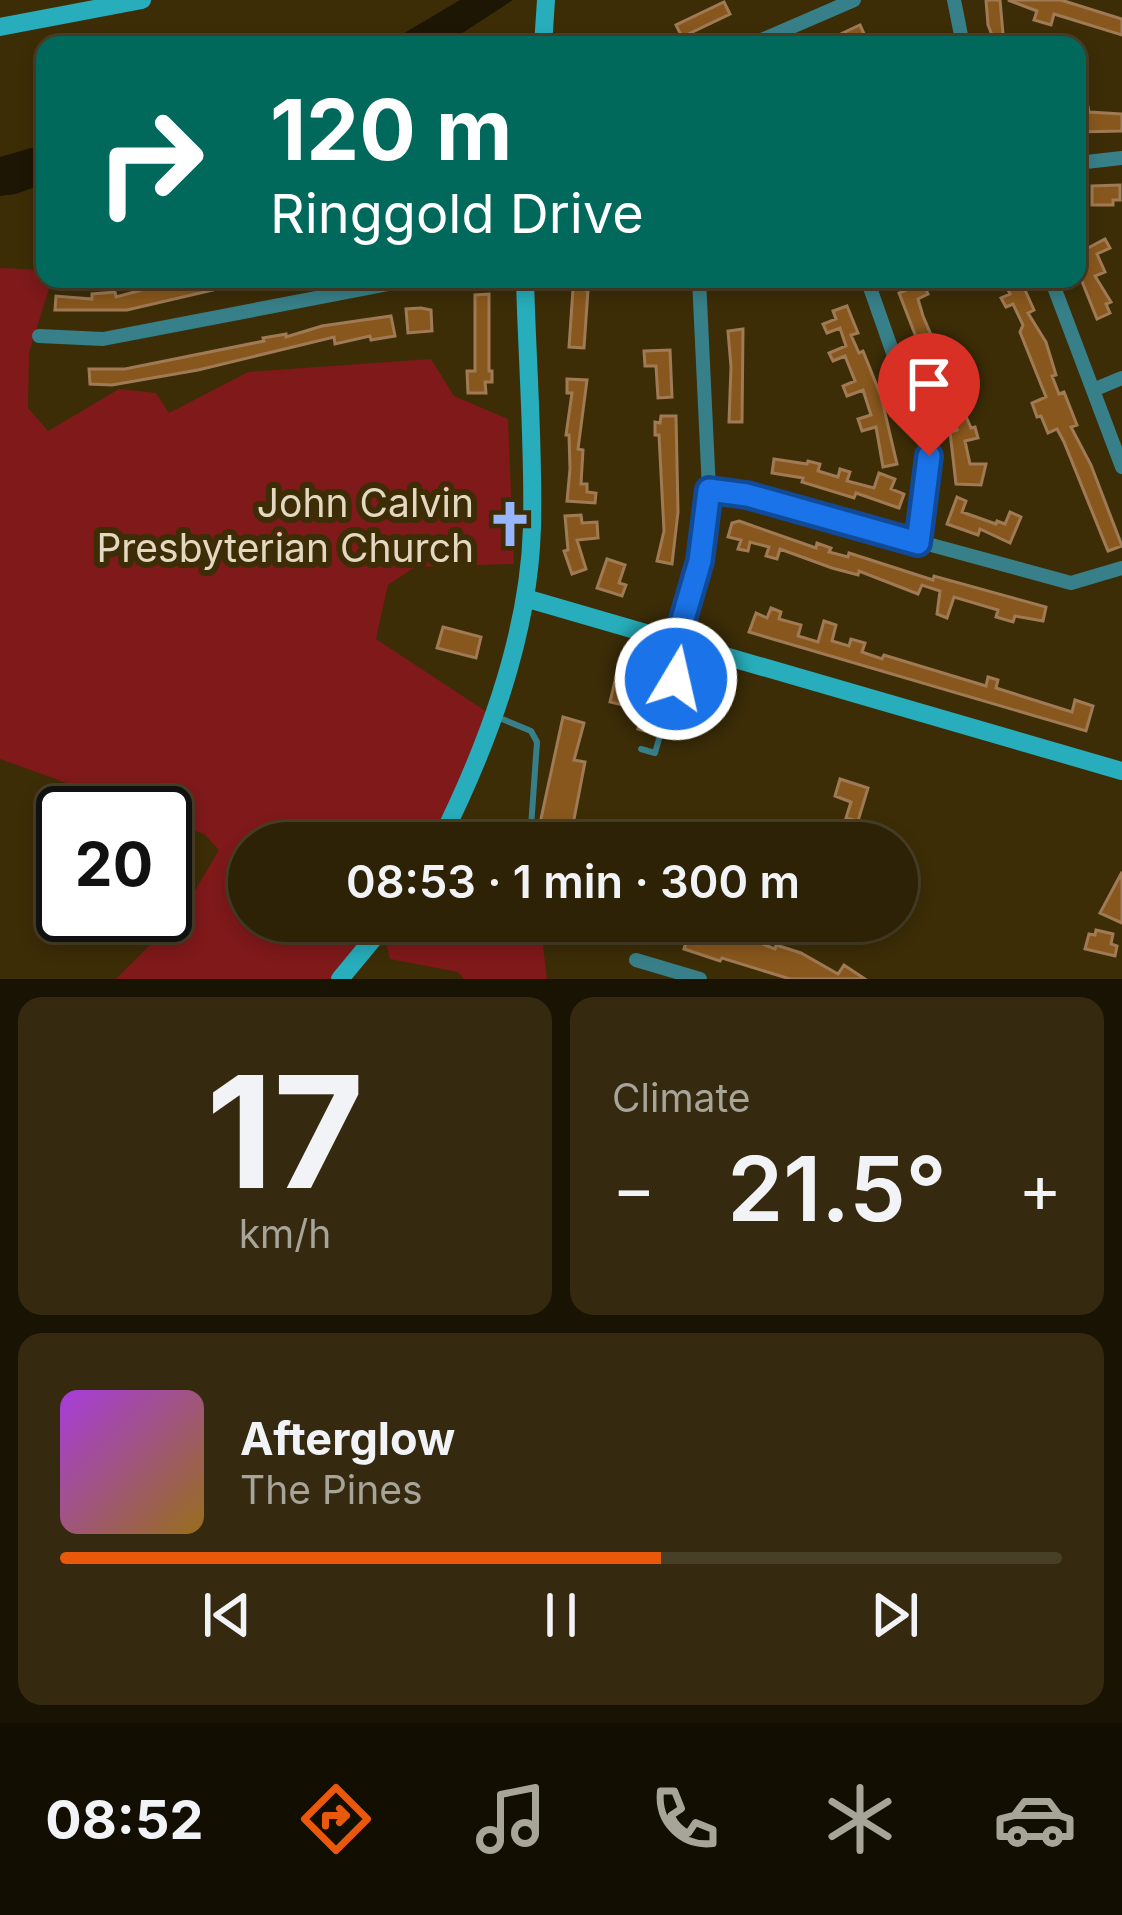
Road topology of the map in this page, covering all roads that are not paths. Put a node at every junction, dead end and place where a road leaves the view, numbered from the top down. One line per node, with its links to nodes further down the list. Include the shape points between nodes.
1 (854, 0): 5 (street)
2 (955, 0): 6 (street)
3 (132, 1): 4 (street)
4 (0, 27)
5 (771, 36)
6 (961, 36)
7 (1122, 158): 8 (street)
8 (1086, 162)
9 (368, 288): 14 (street, via 103,339)
10 (525, 288): 21 (street, via 532,531)
11 (699, 288): 18 (street)
12 (870, 288): 19 (street, via 929,456)
13 (1054, 288): 16 (street)
14 (39, 336)
15 (1122, 379): 16 (street)
16 (1093, 390): 17 (street)
17 (1122, 467)
18 (709, 490): 19 (street); 23 (street)
19 (918, 543): 20 (street, via 1071,583)
20 (1122, 568)
21 (525, 598): 22 (street); 25 (street)
22 (636, 629): 23 (street); 24 (lane)
23 (680, 642): 26 (lane, via 656,753); 27 (street)
24 (629, 667)
25 (493, 716): 28 (street); 29 (lane, via 531,731 537,742)
26 (641, 749)
27 (1122, 771)
28 (450, 822)
29 (531, 822)
30 (371, 942): 32 (street)
31 (636, 960): 33 (street)
32 (340, 979)
33 (700, 979)

